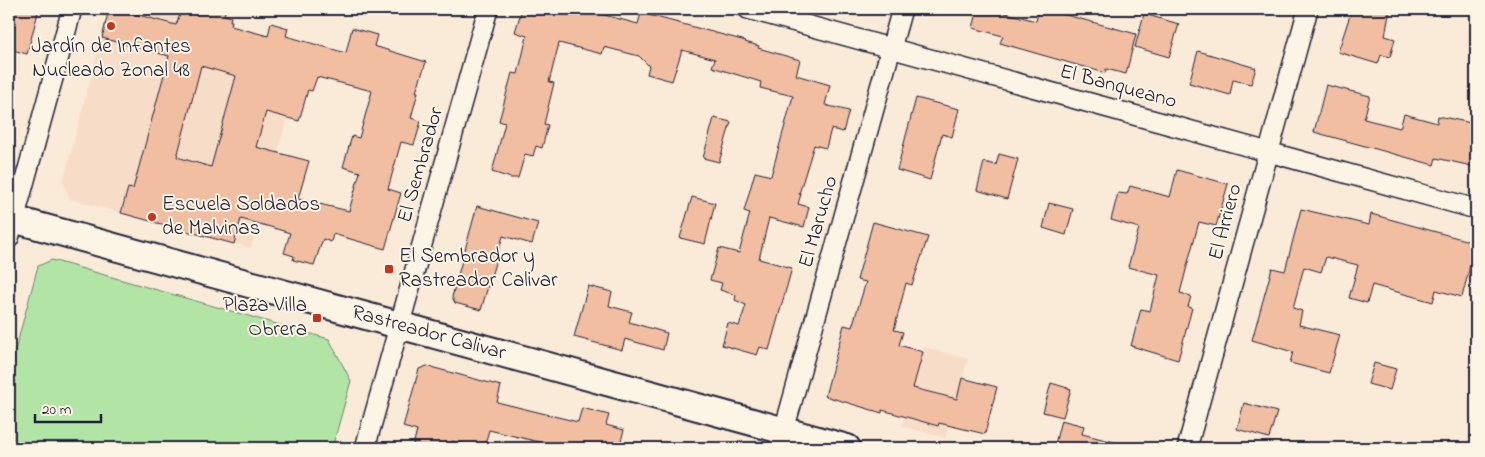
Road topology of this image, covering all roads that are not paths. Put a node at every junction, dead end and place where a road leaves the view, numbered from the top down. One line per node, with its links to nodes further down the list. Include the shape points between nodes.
1 (72, 9): 9 (street)
2 (488, 9): 10 (street, El Sembrador)
3 (748, 9): 6 (street, El Banqueano)
4 (902, 9): 6 (street, El Marucho)
5 (1308, 9): 7 (street, El Arriero)
6 (891, 48): 7 (street, El Banqueano); 11 (street, El Marucho)
7 (1268, 152): 8 (street, El Banqueano); 14 (street, El Arriero)
8 (1476, 209)
9 (10, 225): 10 (main road, Rastreador Calivar)
10 (399, 326): 11 (main road, Rastreador Calivar); 12 (street, El Sembrador)
11 (781, 440): 13 (main road, Rastreador Calivar)
12 (365, 448)
13 (847, 448)
14 (1186, 448)

